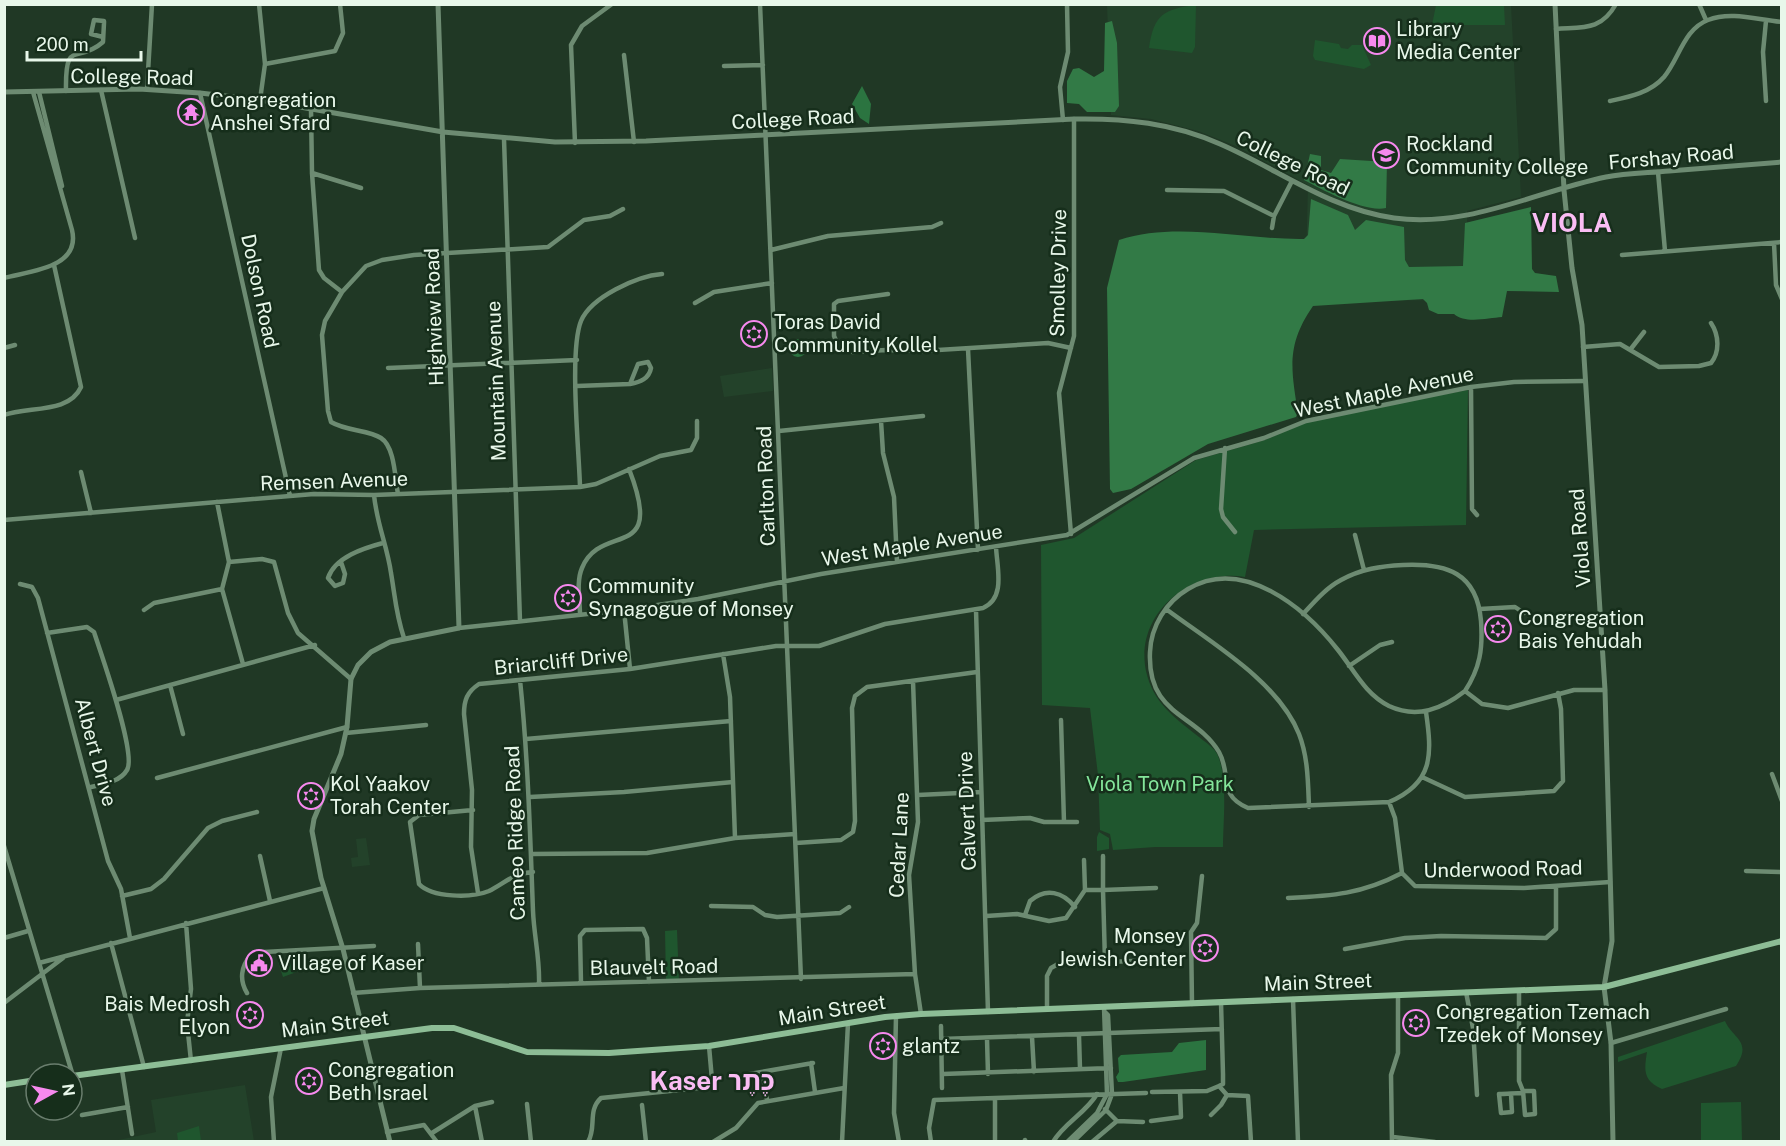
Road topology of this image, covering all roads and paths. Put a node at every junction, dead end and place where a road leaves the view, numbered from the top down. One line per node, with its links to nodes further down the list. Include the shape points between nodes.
1 (152, 4): 20 (street)
2 (259, 4): 17 (street)
3 (340, 4): 17 (street, via 343,33 335,51)
4 (438, 4): 32 (street, Highview Road)
5 (612, 4): 36 (street, via 582,26 571,45)
6 (760, 4): 18 (street, Carlton Road)
7 (1067, 4): 30 (street, via 1068,52 1060,87)
8 (1555, 4): 14 (street, Viola Road)
9 (1616, 4): 14 (street, via 1604,21 1596,25)
10 (1699, 4): 11 (street)
11 (1707, 21): 12 (street, via 1740,16); 27 (street, via 1687,37 1671,67 1654,86)
12 (1766, 21): 13 (street); 28 (street)
13 (1782, 22)
14 (1556, 29): 43 (street, Viola Road)
15 (103, 37): 22 (street, via 100,45 70,59)
16 (624, 55): 35 (street)
17 (265, 64): 26 (street)
18 (763, 65): 19 (street); 33 (street, Carlton Road)
19 (724, 66)
20 (147, 89): 21 (street, College Road); 25 (street, College Road)
21 (101, 90): 22 (street, College Road); 48 (street)
22 (66, 91): 24 (street, College Road)
23 (4, 92): 24 (street, College Road)
24 (36, 92): 56 (street, via 36,110 73,235 69,255)
25 (200, 93): 26 (street, College Road); 93 (street, Dolson Road)
26 (260, 100): 29 (street, College Road)
27 (1610, 101)
28 (1766, 101)
29 (311, 109): 32 (street, College Road); 39 (street)
30 (1063, 120): 31 (street, College Road); 33 (street, College Road)
31 (1074, 120): 40 (street, College Road, via 1140,122 1186,132 1226,147); 69 (street, Smolley Drive, via 1075,320)
32 (443, 132): 34 (street, College Road); 54 (street, Highview Road)
33 (767, 135): 35 (street, College Road); 52 (street, Carlton Road)
34 (504, 139): 36 (street, College Road); 51 (street, Mountain Avenue)
35 (633, 142): 36 (street, College Road)
36 (575, 143)
37 (1782, 162): 38 (street, Forshay Road)
38 (1658, 172): 43 (street, Forshay Road, via 1607,177); 53 (street)
39 (312, 173): 41 (street); 60 (street, via 319,270)
40 (1292, 181): 43 (street, College Road, via 1349,208 1412,219 1468,216); 45 (street)
41 (361, 188)
42 (1167, 190): 45 (street, via 1224,191)
43 (1564, 190): 67 (street, Viola Road)
44 (623, 208): 51 (street, via 610,216 584,220 548,247)
45 (1274, 216): 47 (street)
46 (941, 223): 52 (street, via 828,236)
47 (1272, 228)
48 (135, 238)
49 (1782, 242): 50 (street)
50 (1774, 243): 53 (street); 62 (street, via 1776,285)
51 (506, 250): 54 (street); 73 (street, Mountain Avenue)
52 (771, 250): 59 (street, Carlton Road)
53 (1665, 251): 55 (street)
54 (446, 254): 60 (street, via 382,260 366,266); 74 (street, Highview Road)
55 (1622, 255)
56 (54, 265): 58 (street); 80 (street, via 81,387 72,401 64,404)
57 (662, 274): 72 (street, via 638,278 595,303 582,318)
58 (4, 278)
59 (772, 283): 63 (street, via 721,290); 84 (street, Carlton Road)
60 (342, 292): 91 (street, via 325,321 322,335 331,422 340,428 380,437 386,443)
61 (888, 294): 70 (street, via 834,304 834,336 840,349)
62 (1782, 298)
63 (695, 303)
64 (1711, 323): 71 (street, via 1717,353 1707,365 1659,368)
65 (1644, 332): 71 (street)
66 (15, 345): 68 (street)
67 (1583, 347): 71 (street, via 1620,344); 76 (street, Viola Road)
68 (4, 348)
69 (1071, 348): 70 (street, via 1048,343); 99 (street, Smolley Drive, via 1059,393)
70 (968, 349): 103 (street)
71 (1630, 350)
72 (577, 360): 73 (street); 78 (street)
73 (511, 363): 74 (street); 89 (street, Mountain Avenue)
74 (452, 366): 75 (street); 90 (street, Highview Road)
75 (388, 368)
76 (1585, 381): 79 (street, West Maple Avenue); 135 (street, Viola Road)
77 (630, 384): 77 (street, via 639,364 648,362 650,374); 78 (street)
78 (577, 386): 88 (street)
79 (1472, 387): 85 (street, West Maple Avenue, via 1315,418); 96 (street, via 1472,509)
80 (4, 415)
81 (923, 416): 83 (street)
82 (697, 421): 86 (street, Remsen Avenue, via 697,438 691,450 660,456)
83 (881, 421): 84 (street); 106 (street, via 883,453 894,497)
84 (779, 432): 108 (street, Carlton Road)
85 (1225, 448): 98 (street, via 1221,509); 99 (street, West Maple Avenue, via 1194,458)
86 (629, 469): 88 (street, Remsen Avenue); 118 (street, via 640,497 640,521 628,536 600,549 583,566)
87 (81, 472): 95 (street)
88 (580, 487): 89 (street, Remsen Avenue)
89 (514, 489): 90 (street, Remsen Avenue); 119 (street, Mountain Avenue)
90 (455, 491): 91 (street, Remsen Avenue); 120 (street, Highview Road)
91 (398, 494): 92 (street, Remsen Avenue)
92 (374, 495): 93 (street, Remsen Avenue); 101 (street)
93 (290, 496): 94 (street, Remsen Avenue)
94 (217, 502): 95 (street, Remsen Avenue); 104 (street)
95 (92, 513): 97 (street, Remsen Avenue)
96 (1477, 515)
97 (4, 520)
98 (1235, 532)
99 (1071, 534): 102 (street, West Maple Avenue)
100 (1355, 535): 107 (street)
101 (383, 543): 105 (street, via 361,549); 122 (street)
102 (996, 547): 103 (street, West Maple Avenue); 115 (street, via 996,596 992,603)
103 (978, 550): 106 (street, West Maple Avenue)
104 (229, 562): 110 (street); 124 (street, via 274,562 292,622 298,633)
105 (341, 562): 105 (street, via 330,574 330,582 335,586 345,579)
106 (897, 562): 108 (street, West Maple Avenue)
107 (1364, 570): 112 (street, via 1441,566 1463,579 1474,592); 117 (street, via 1339,581)
108 (785, 581): 114 (street, West Maple Avenue); 125 (street, Carlton Road)
109 (20, 584): 121 (street, Albert Drive, via 32,587 36,593)
110 (222, 589): 113 (street, via 154,603); 127 (street)
111 (1166, 609): 117 (street, via 1179,595 1203,582 1235,579 1271,590); 156 (street, via 1268,688 1285,709 1306,755); 156 (street, via 1156,624 1150,646 1149,662 1157,690 1166,704 1218,751 1231,797 1256,810)
112 (1480, 609): 116 (street, via 1515,607); 136 (street, via 1482,654)
113 (144, 610)
114 (624, 610): 118 (street, West Maple Avenue); 129 (street)
115 (976, 610): 125 (street, Briarcliff Drive, via 885,624 819,646); 130 (street, Calvert Drive)
116 (1524, 613)
117 (1304, 614): 128 (street)
118 (580, 615): 119 (street, West Maple Avenue)
119 (520, 621): 120 (street, West Maple Avenue)
120 (459, 628): 122 (street, West Maple Avenue)
121 (47, 633): 138 (street, via 87,627 94,632); 150 (street, Albert Drive)
122 (404, 638): 131 (street, West Maple Avenue, via 371,652)
123 (1392, 642): 128 (street, via 1380,645)
124 (315, 645): 127 (street); 131 (street)
125 (788, 645): 126 (street, Briarcliff Drive); 162 (street, Carlton Road)
126 (723, 654): 129 (street, Briarcliff Drive); 141 (street)
127 (243, 664): 134 (street)
128 (1349, 666): 139 (street, via 1379,700 1410,712)
129 (630, 669): 132 (street, Briarcliff Drive)
130 (977, 672): 133 (street); 151 (street, Calvert Drive)
131 (351, 679): 143 (street)
132 (520, 680): 145 (street, Cameo Ridge Road); 157 (street, Briarcliff Drive, via 479,684 467,696 464,714)
133 (913, 681): 152 (street, Cedar Lane); 164 (street, via 867,687 853,701 853,832 841,840)
134 (170, 685): 138 (street); 144 (street)
135 (1605, 690): 137 (street); 175 (street, Viola Road)
136 (1465, 691): 137 (street, via 1482,704 1508,708); 139 (street)
137 (1558, 693): 147 (street, via 1563,781 1557,788 1465,798)
138 (116, 700): 150 (street, via 130,759 128,769 119,779)
139 (1426, 712): 147 (street, via 1431,753)
140 (1061, 720): 160 (street)
141 (731, 721): 145 (street); 149 (street)
142 (426, 725): 143 (street)
143 (346, 730): 148 (street); 177 (street, via 312,831)
144 (183, 734)
145 (526, 739): 153 (street, Cameo Ridge Road)
146 (1772, 774): 154 (street)
147 (1422, 777): 155 (street, via 1410,790)
148 (157, 778)
149 (733, 782): 153 (street); 163 (street)
150 (91, 787): 182 (street, Albert Drive, via 108,861)
151 (981, 792): 152 (street); 159 (street, Calvert Drive)
152 (918, 795): 205 (street, Cedar Lane, via 918,822 909,875)
153 (530, 797): 166 (street, Cameo Ridge Road)
154 (1782, 801)
155 (1389, 802): 156 (street); 173 (street, Underwood Road, via 1395,818)
156 (1309, 807)
157 (472, 810): 181 (street, Briarcliff Drive, via 471,847); 181 (street, via 419,815 410,827 419,884 424,889)
158 (257, 812): 182 (street, via 208,828 164,879 151,889)
159 (982, 820): 160 (street); 190 (street, Calvert Drive)
160 (1064, 822): 161 (street)
161 (1077, 822)
162 (795, 834): 163 (street); 164 (street, Carlton Road)
163 (735, 838): 166 (street, via 647,853)
164 (796, 843): 189 (street, Carlton Road)
165 (4, 846): 192 (street)
166 (532, 854): 170 (street, Cameo Ridge Road)
167 (261, 856): 184 (street)
168 (1103, 856): 180 (street)
169 (1084, 860): 179 (street)
170 (532, 872): 181 (street, via 514,875 489,891); 210 (street, Cameo Ridge Road)
171 (1746, 872): 172 (street)
172 (1782, 872)
173 (1402, 873): 176 (street, Underwood Road, via 1409,882 1423,888); 183 (street, via 1339,896)
174 (1202, 876): 221 (street, via 1197,922 1191,932)
175 (1610, 882): 176 (street, Underwood Road); 211 (street, Viola Road, via 1612,941)
176 (1556, 887): 200 (street, via 1556,929 1546,938 1405,938)
177 (324, 888): 184 (street); 199 (street)
178 (1156, 888): 180 (street)
179 (1085, 890): 180 (street); 187 (street)
180 (1104, 890): 203 (street)
181 (478, 893)
182 (122, 896): 194 (street, Albert Drive)
183 (1288, 898)
184 (270, 901): 191 (street)
185 (711, 906): 189 (street, via 753,907 771,917)
186 (849, 907): 189 (street, via 840,913)
187 (1075, 907): 188 (street, via 1061,920 1038,920); 188 (street, via 1061,894 1045,892 1030,901)
188 (1025, 915): 190 (street)
189 (798, 916): 207 (street, Carlton Road)
190 (986, 916): 225 (street, Calvert Drive)
191 (186, 923): 194 (street); 240 (street)
192 (28, 931): 193 (street); 204 (street)
193 (4, 938)
194 (130, 938): 196 (street)
195 (1782, 941): 211 (main road, Main Street)
196 (111, 943): 201 (street); 242 (street)
197 (418, 944): 212 (street)
198 (374, 946): 199 (street)
199 (343, 949): 215 (street, via 264,952 251,956 243,969); 216 (street)
200 (1345, 949)
201 (70, 954): 204 (street); 206 (street)
202 (1158, 960): 203 (street)
203 (1105, 962): 222 (street, via 1058,964 1051,968 1047,976)
204 (39, 963): 206 (street)
205 (915, 974): 207 (street, Blauvelt Road); 226 (street)
206 (42, 975): 220 (street); 241 (street)
207 (801, 979): 208 (street, Blauvelt Road)
208 (649, 982): 209 (street, Blauvelt Road); 209 (street, via 643,929 598,929 585,930 580,936)
209 (581, 983): 210 (street, Blauvelt Road)
210 (539, 984): 212 (street, Blauvelt Road)
211 (1604, 987): 213 (main road, Main Street); 237 (street, Viola Road)
212 (420, 988): 216 (street, Blauvelt Road)
213 (1518, 990): 214 (main road, Main Street); 259 (street, via 1517,1052)
214 (1466, 992): 217 (main road, Main Street); 264 (street, via 1473,1028)
215 (248, 993)
216 (352, 993): 232 (street)
217 (1398, 995): 218 (main road, Main Street); 281 (street, via 1398,1053 1390,1075)
218 (1293, 999): 219 (main road, Main Street); 299 (street)
219 (1221, 1002): 221 (main road, Main Street); 230 (street)
220 (4, 1003)
221 (1192, 1004): 223 (main road, Main Street)
222 (1047, 1009): 223 (main road, Main Street); 225 (main road, Main Street)
223 (1104, 1010): 231 (street, via 1108,1015)
224 (1726, 1010): 237 (street)
225 (988, 1012): 226 (main road, Main Street)
226 (921, 1014): 227 (main road, Main Street)
227 (896, 1016): 228 (main road, Main Street); 291 (street, via 894,1113)
228 (848, 1023): 238 (main road, Main Street); 255 (street)
229 (941, 1026): 235 (street)
230 (1222, 1029): 231 (street); 254 (street)
231 (1107, 1034): 233 (street); 243 (street)
232 (363, 1036): 238 (main road, Main Street, via 444,1027 527,1052 619,1053); 239 (main road, Main Street); 278 (street)
233 (1079, 1036): 234 (street); 244 (street)
234 (1032, 1037): 236 (street); 247 (street)
235 (942, 1039): 236 (street); 248 (street)
236 (987, 1039): 249 (street)
237 (1611, 1043): 301 (street, Viola Road)
238 (709, 1046): 287 (street, via 709,1087 601,1098 592,1111)
239 (281, 1048): 240 (main road, Main Street); 282 (street, via 271,1097)
240 (191, 1061): 242 (main road, Main Street)
241 (69, 1062)
242 (144, 1067): 245 (main road, Main Street)
243 (1108, 1068): 244 (street); 261 (street)
244 (1080, 1069): 247 (street)
245 (122, 1070): 250 (main road, Main Street); 271 (street)
246 (762, 1072): 251 (street); 257 (street, via 812,1063); 266 (street)
247 (1034, 1072): 249 (street)
248 (943, 1074): 249 (street); 256 (street)
249 (988, 1074)
250 (84, 1075)
251 (744, 1075)
252 (24, 1082): 253 (main road)
253 (4, 1085)
254 (1221, 1085): 258 (street, via 1208,1091); 263 (street)
255 (844, 1088): 257 (street); 290 (street)
256 (942, 1088)
257 (815, 1092): 266 (street)
258 (1180, 1092): 261 (street); 277 (street, via 1181,1117)
259 (1523, 1092): 259 (street, via 1534,1091 1535,1114 1525,1115); 262 (street)
260 (1097, 1094): 261 (street); 265 (street); 294 (street)
261 (1109, 1094): 272 (street)
262 (1511, 1094): 262 (street, via 1498,1094 1501,1113 1512,1112)
263 (1227, 1095): 274 (street); 298 (street, via 1248,1096)
264 (1477, 1095)
265 (995, 1099): 292 (street, via 934,1100); 293 (street)
266 (767, 1100): 289 (street, via 758,1103 732,1131)
267 (492, 1102): 270 (street)
268 (527, 1104): 286 (street)
269 (642, 1105): 288 (street)
270 (475, 1106): 279 (street); 285 (street)
271 (128, 1107): 273 (street); 280 (street)
272 (1104, 1108): 275 (street); 295 (street); 296 (street)
273 (84, 1115)
274 (1210, 1115)
275 (1117, 1121): 276 (street); 297 (street)
276 (1143, 1122)
277 (1151, 1122)
278 (387, 1132): 279 (street, via 421,1125); 283 (street)
279 (432, 1133): 284 (street)
280 (132, 1134)
281 (1393, 1139): 300 (street)
282 (274, 1142)
283 (390, 1142)
284 (437, 1142)
285 (482, 1142)
286 (531, 1142)
287 (588, 1142)
288 (646, 1142)
289 (713, 1142)
290 (842, 1142)
291 (899, 1142)
292 (931, 1142)
293 (995, 1142)
294 (1053, 1142)
295 (1068, 1142)
296 (1074, 1142)
297 (1092, 1142)
298 (1251, 1142)
299 (1298, 1142)
300 (1435, 1142)
301 (1613, 1142)

